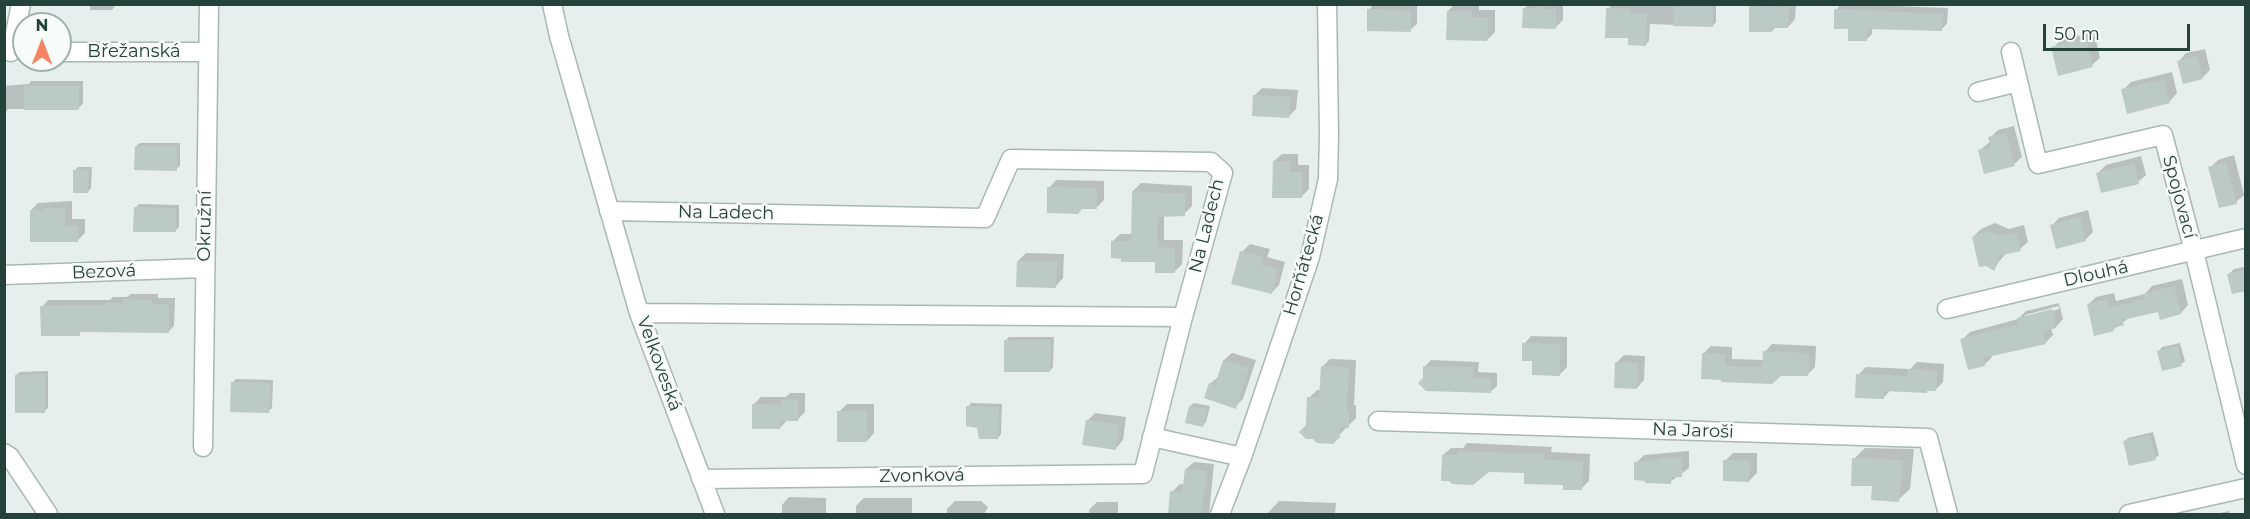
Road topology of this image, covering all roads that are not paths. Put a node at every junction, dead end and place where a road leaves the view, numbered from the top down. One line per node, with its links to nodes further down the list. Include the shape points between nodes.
1 (209, 4): 5 (street, Okružní)
2 (552, 4): 9 (street, Velkoveská)
3 (1328, 4): 21 (street, Horňátecká, via 1328,179 1310,257)
4 (72, 52): 5 (street, Břežanská)
5 (208, 52): 12 (street, Okružní)
6 (2011, 52): 7 (street, Spojovací)
7 (2018, 82): 8 (street); 11 (street, Spojovací, via 2038,164 2163,135)
8 (1978, 92)
9 (609, 211): 15 (street, Velkoveská); 16 (street, Na Ladech, via 985,218 1011,159 1210,162 1223,173)
10 (2246, 238): 11 (street, Dlouhá)
11 (2194, 251): 14 (street, Dlouhá); 22 (street, Spojovací)
12 (204, 268): 13 (street, Bezová); 19 (street, Okružní)
13 (4, 275)
14 (1947, 309)
15 (639, 313): 16 (street); 23 (street, Velkoveská)
16 (1182, 317): 18 (street)
17 (1378, 421): 28 (street, Na Jaroši, via 1928,438)
18 (1152, 438): 21 (street); 23 (street, Zvonková, via 1143,474)
19 (203, 447)
20 (4, 453): 25 (street)
21 (1242, 457): 27 (street, Horňátecká)
22 (2246, 465)
23 (701, 478): 26 (street, Velkoveská)
24 (2246, 488): 29 (street)
25 (48, 514)
26 (715, 514)
27 (1220, 514)
28 (1948, 514)
29 (2129, 514)

